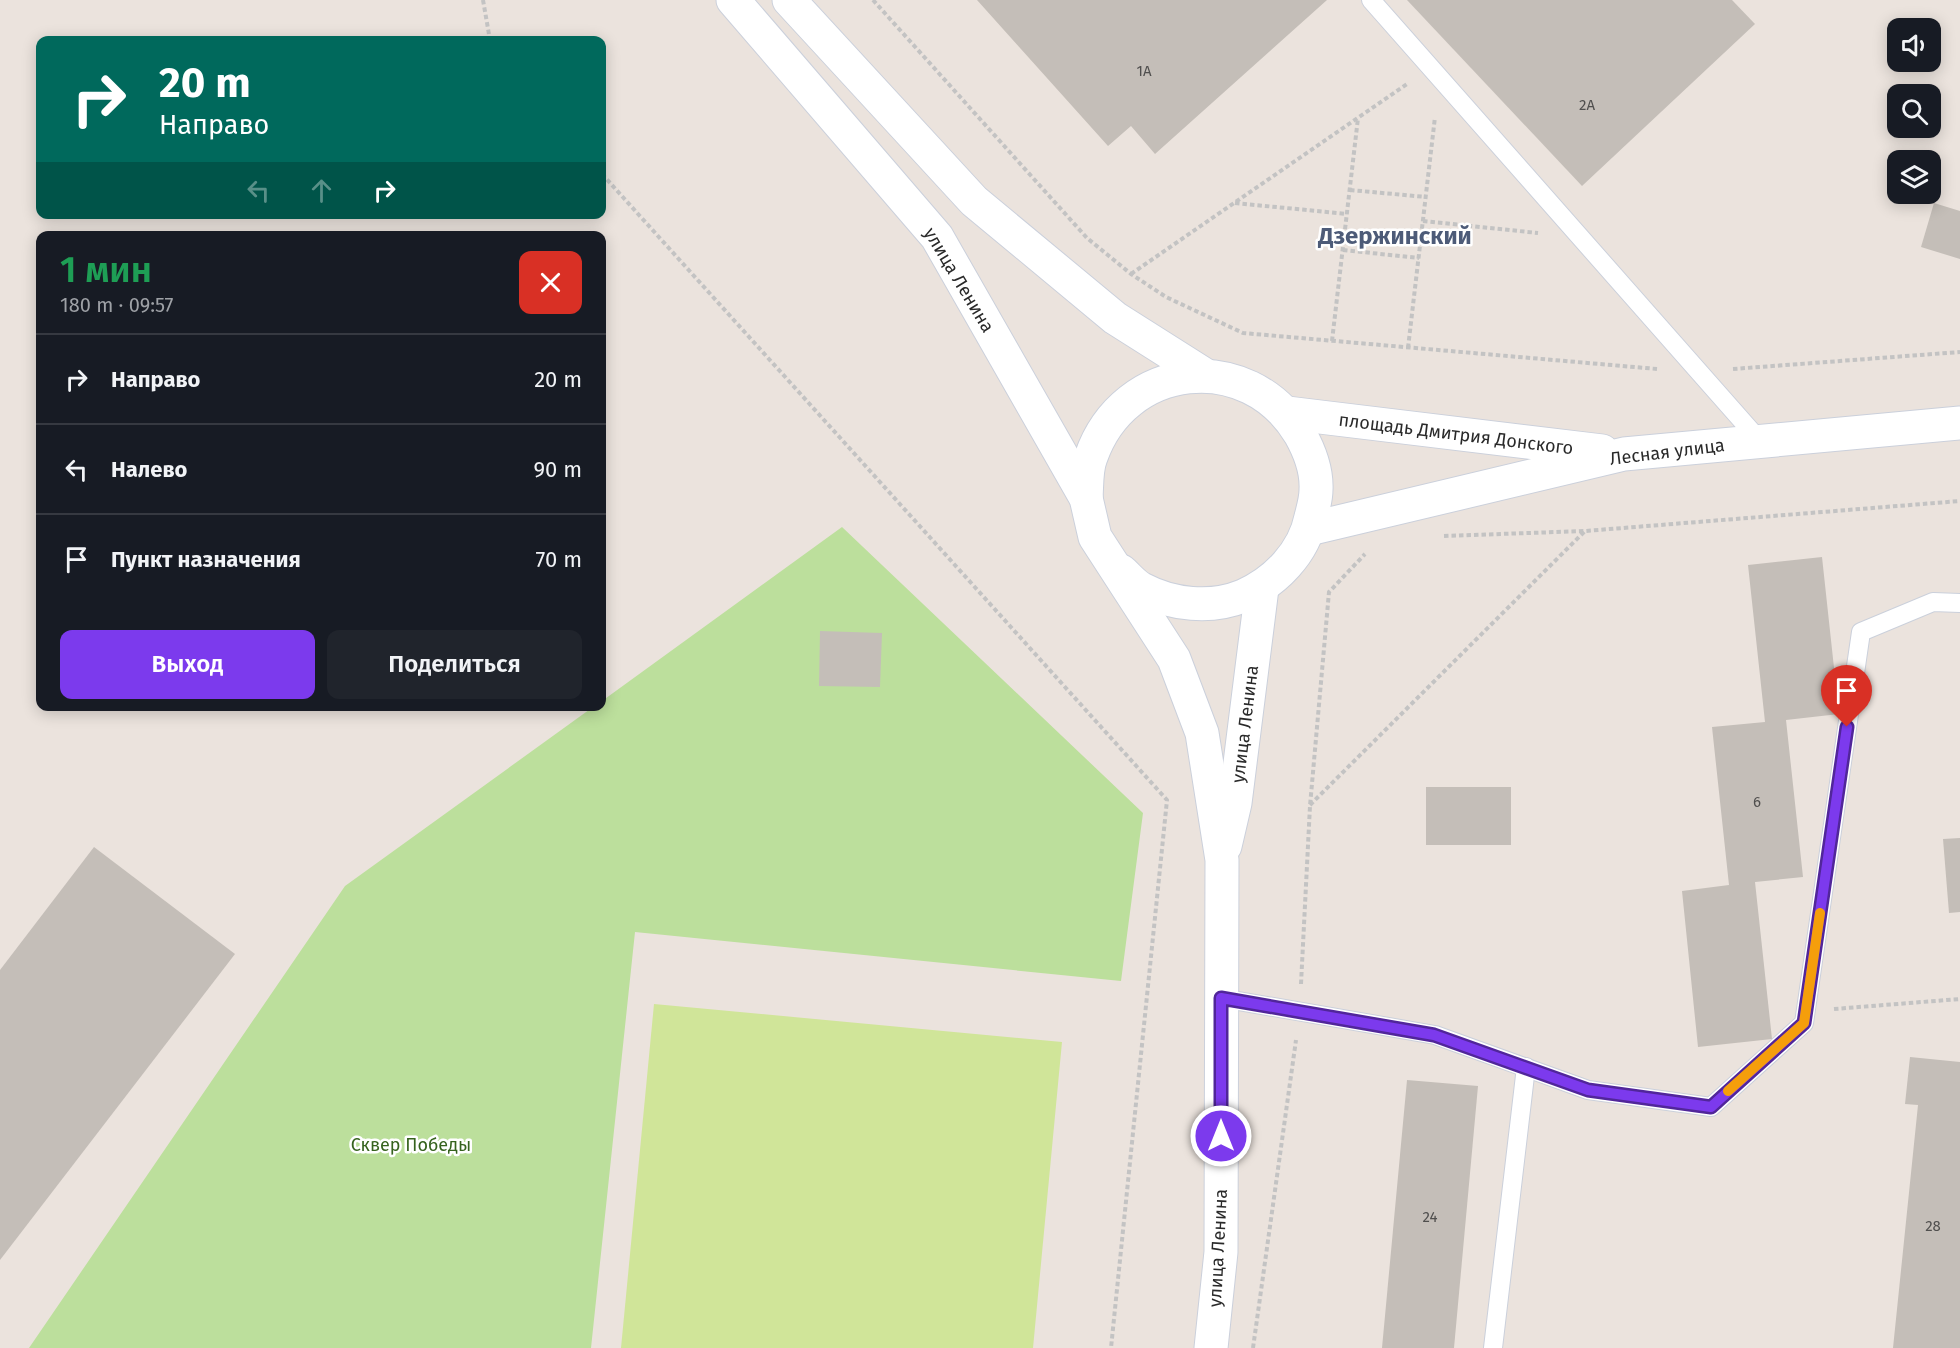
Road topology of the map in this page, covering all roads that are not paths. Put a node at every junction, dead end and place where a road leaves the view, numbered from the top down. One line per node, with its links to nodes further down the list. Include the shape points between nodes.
1 (733, 0): 9 (street, улица Ленина, via 937,237)
2 (789, 0): 4 (street, улица Ленина, via 974,201 1115,318)
3 (1371, 0): 7 (lane)
4 (1205, 375): 5 (street, улица Ленина, via 1256,388); 9 (street, улица Ленина, via 1155,384 1122,405 1107,422 1090,459)
5 (1287, 413): 8 (street, площадь Дмитрия Донского); 10 (street, улица Ленина, via 1309,451 1316,490)
6 (1960, 423): 7 (street, Лесная улица)
7 (1760, 441): 8 (street, Лесная улица)
8 (1624, 454): 10 (street, Лесная улица)
9 (1086, 498): 11 (street, улица Ленина, via 1095,537)
10 (1309, 529): 12 (street, улица Ленина, via 1292,561)
11 (1111, 562): 12 (street, улица Ленина, via 1141,588 1190,604 1229,601); 14 (street, улица Ленина, via 1174,659 1202,733)
12 (1262, 588): 14 (street, улица Ленина, via 1235,803)
13 (1960, 603): 16 (lane, via 1933,602 1861,632 1804,1023 1711,1107 1588,1090)
14 (1222, 860): 15 (street, улица Ленина)
15 (1221, 998): 16 (lane, via 1434,1035); 17 (street, улица Ленина, via 1221,1252)
16 (1526, 1067): 18 (lane)
17 (1211, 1348)
18 (1493, 1348)

